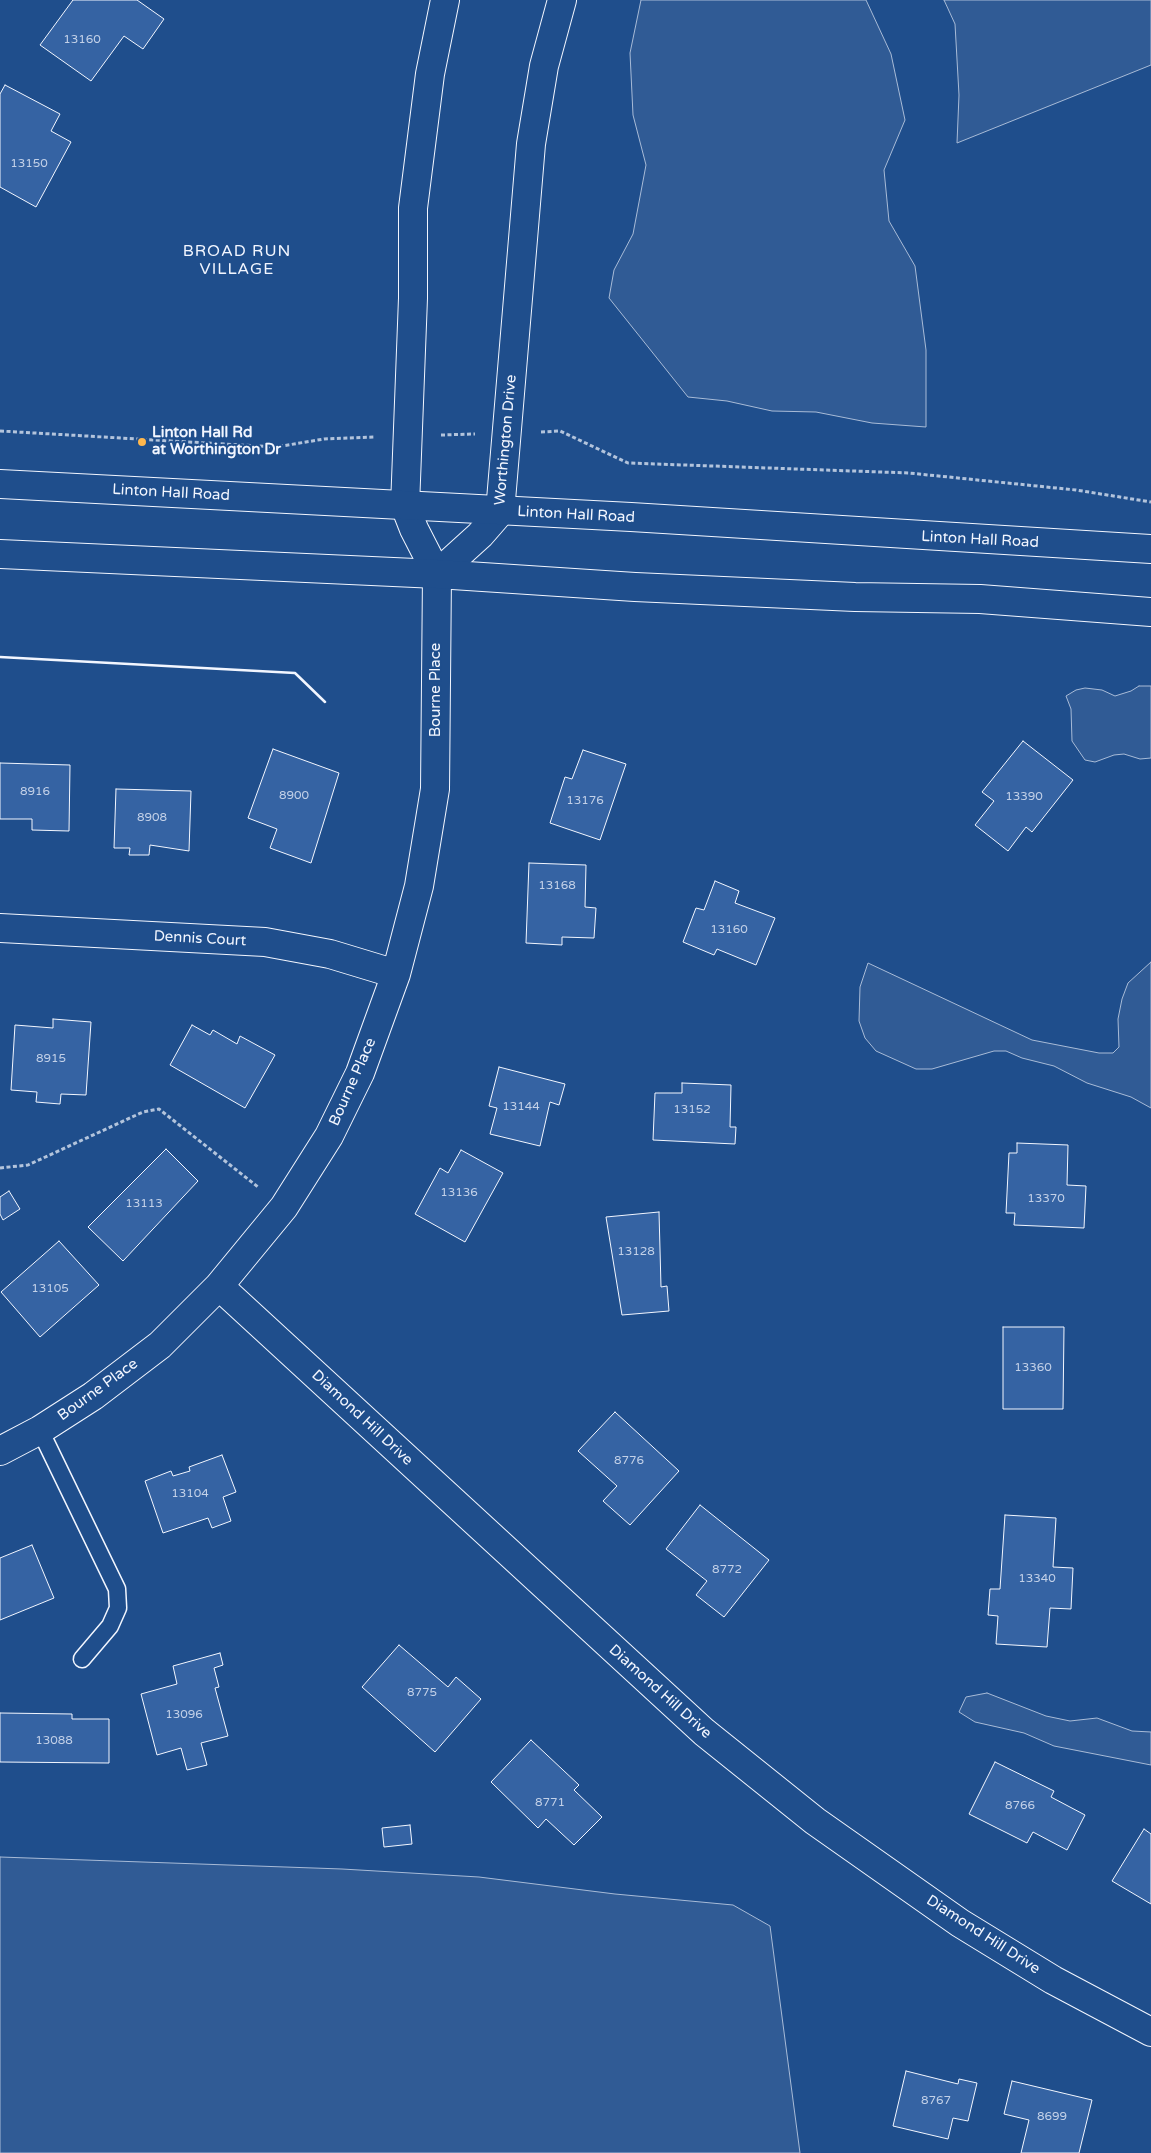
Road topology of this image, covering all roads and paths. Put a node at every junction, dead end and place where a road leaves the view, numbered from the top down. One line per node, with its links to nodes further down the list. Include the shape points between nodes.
1 (445, 0): 8 (street, via 430,74 413,208)
2 (562, 0): 9 (street, Worthington Drive, via 544,66 531,144)
3 (0, 431): 5 (path, via 276,447)
4 (560, 431): 7 (path, via 628,463 909,474 1076,490)
5 (324, 439)
6 (0, 484): 8 (street, Linton Hall Road)
7 (1151, 502)
8 (405, 506): 9 (street, Linton Hall Road); 12 (street)
9 (500, 512): 10 (street, Linton Hall Road); 12 (street, Worthington Drive)
10 (1151, 550)
11 (0, 554): 12 (street)
12 (436, 574): 13 (street, via 673,589 980,600); 15 (street, Bourne Place, via 435,789 419,886)
13 (1151, 612)
14 (0, 928): 15 (street, Dennis Court, via 265,942 330,954)
15 (396, 974): 17 (street, Bourne Place, via 360,1073 329,1136)
16 (0, 1168): 17 (path, via 28,1165 143,1112 159,1109)
17 (284, 1207): 18 (street, Bourne Place)
18 (219, 1286): 19 (street, Bourne Place, via 160,1344 93,1396); 22 (street, Diamond Hill Drive, via 711,1738 815,1821 960,1923 1053,1980)
19 (40, 1430): 20 (street, Bourne Place); 21 (lane, via 117,1589 118,1608 110,1626)
20 (0, 1451)
21 (82, 1659)
22 (1151, 2032)

